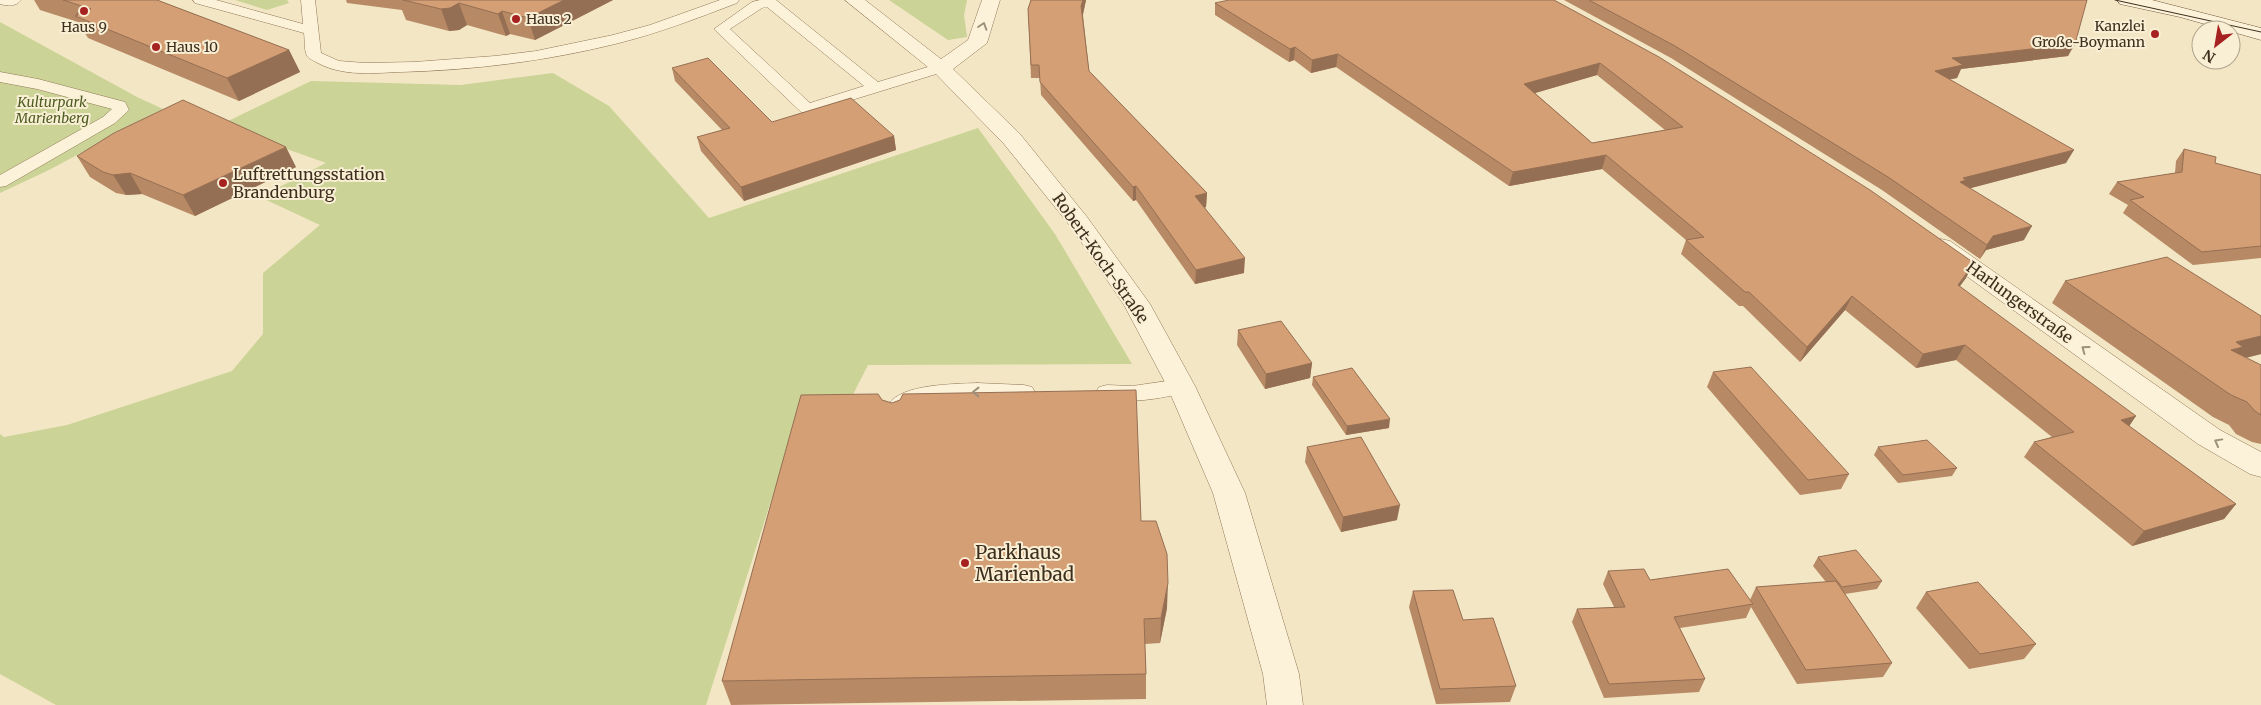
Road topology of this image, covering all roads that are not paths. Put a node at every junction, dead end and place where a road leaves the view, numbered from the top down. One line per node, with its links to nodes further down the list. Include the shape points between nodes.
1 (3, 0): 2 (lane)
2 (14, 0)
3 (200, 0): 11 (lane)
4 (308, 0): 11 (lane)
5 (732, 0): 11 (lane, via 661,28 564,51 462,65 336,66 314,54)
6 (854, 0): 13 (street, Robert-Koch-Straße)
7 (991, 0): 13 (street, one-way to 7, via 977,43)
8 (2126, 0): 9 (street)
9 (2183, 12): 10 (street); 12 (street)
10 (2261, 22)
11 (312, 31)
12 (2261, 34)
13 (941, 68): 15 (lane); 18 (street, Robert-Koch-Straße, via 1012,139 1079,222 1136,304)
14 (0, 77): 16 (lane, via 119,105 121,110)
15 (875, 88): 15 (lane, via 770,2 757,5 721,29 807,109)
16 (0, 182)
17 (1921, 231): 22 (street, Harlungerstraße, one-way to 17, via 2209,437)
18 (1181, 386): 20 (lane, via 1132,392); 23 (street, Robert-Koch-Straße, via 1229,493 1281,674)
19 (1045, 392): 21 (lane, one-way to 21, via 930,392 899,404)
20 (1084, 392)
21 (895, 418)
22 (2261, 466)
23 (1285, 705)

